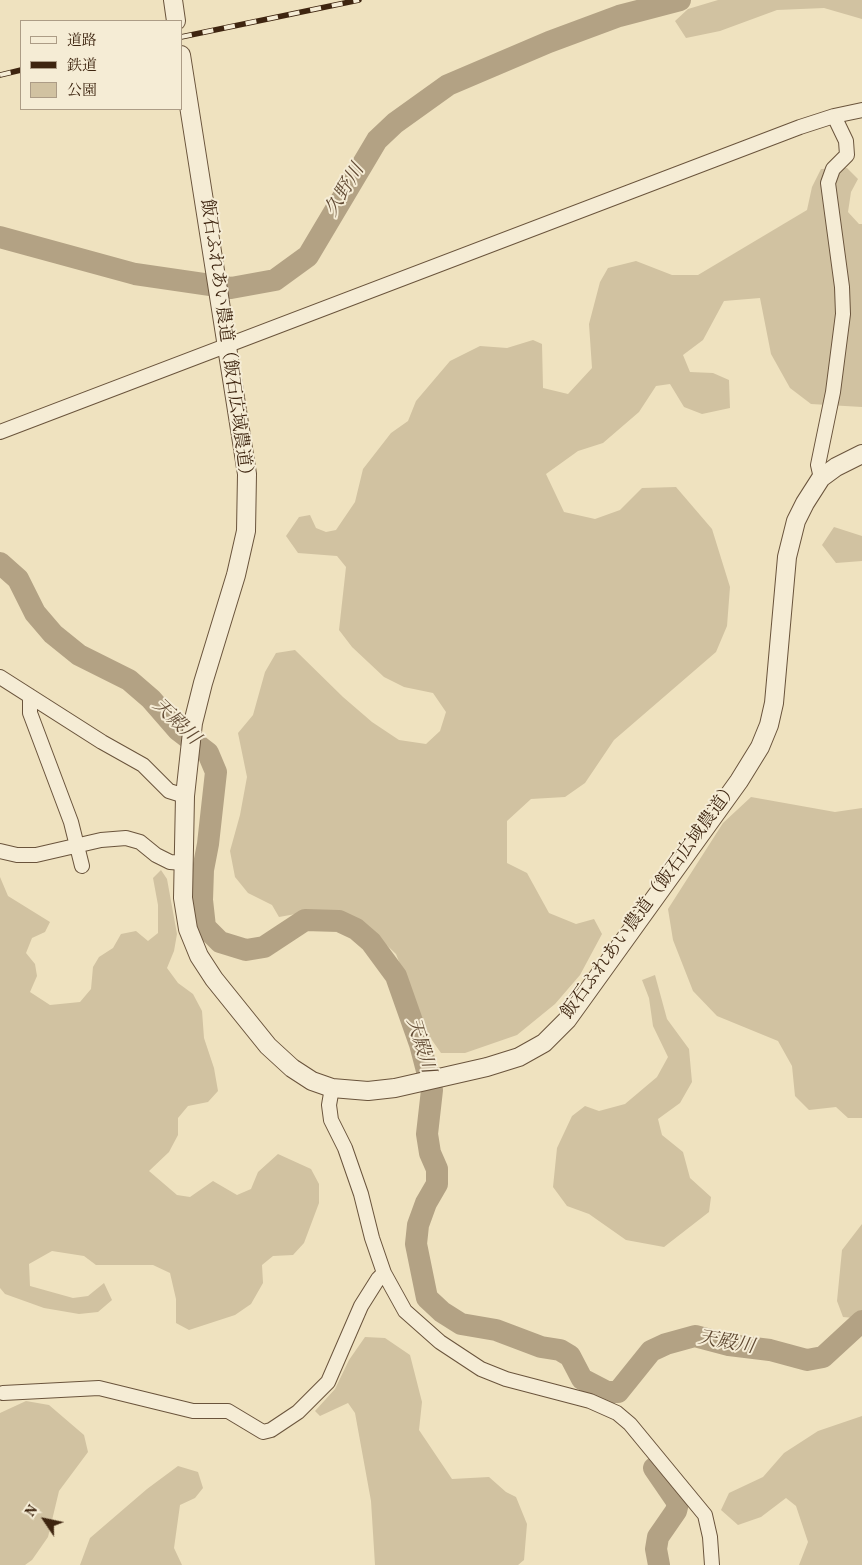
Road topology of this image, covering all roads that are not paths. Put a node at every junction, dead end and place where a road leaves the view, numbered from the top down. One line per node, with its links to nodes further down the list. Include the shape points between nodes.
1 (173, 0): 2 (street)
2 (176, 20)
3 (182, 61): 6 (street, 飯石ふれあい農道（飯石広域農道）)
4 (862, 110): 5 (street)
5 (834, 116): 6 (street); 9 (street, via 846,141 847,155 833,169 828,183 843,314 833,392 818,465)
6 (227, 347): 7 (street); 12 (street, 飯石ふれあい農道（飯石広域農道）, via 247,474 246,532 203,684 194,723)
7 (0, 432)
8 (862, 454): 9 (street, 飯石ふれあい農道（飯石広域農道）)
9 (821, 478): 17 (street, 飯石ふれあい農道（飯石広域農道）, via 796,521 787,557 774,704 760,747 567,1020 544,1043 519,1057 420,1083 368,1091)
10 (0, 677): 11 (street)
11 (30, 696): 12 (street, via 143,765 169,790); 13 (street, via 30,714)
12 (185, 796): 15 (street, 飯石ふれあい農道（飯石広域農道）)
13 (77, 846): 14 (street, via 36,855); 15 (street, via 126,838 140,842 170,862); 16 (street)
14 (0, 851)
15 (183, 863): 17 (street, 飯石ふれあい農道（飯石広域農道）, via 183,898 188,930 214,979 268,1046 292,1068)
16 (82, 866)
17 (332, 1088): 18 (street, via 331,1120 361,1194)
18 (384, 1273): 19 (street, via 361,1306 328,1382 298,1412 271,1430 263,1432 228,1411 193,1411 99,1388); 20 (street, via 406,1312 440,1342 481,1369 604,1406 630,1424 705,1516)
19 (3, 1394)
20 (712, 1565)

